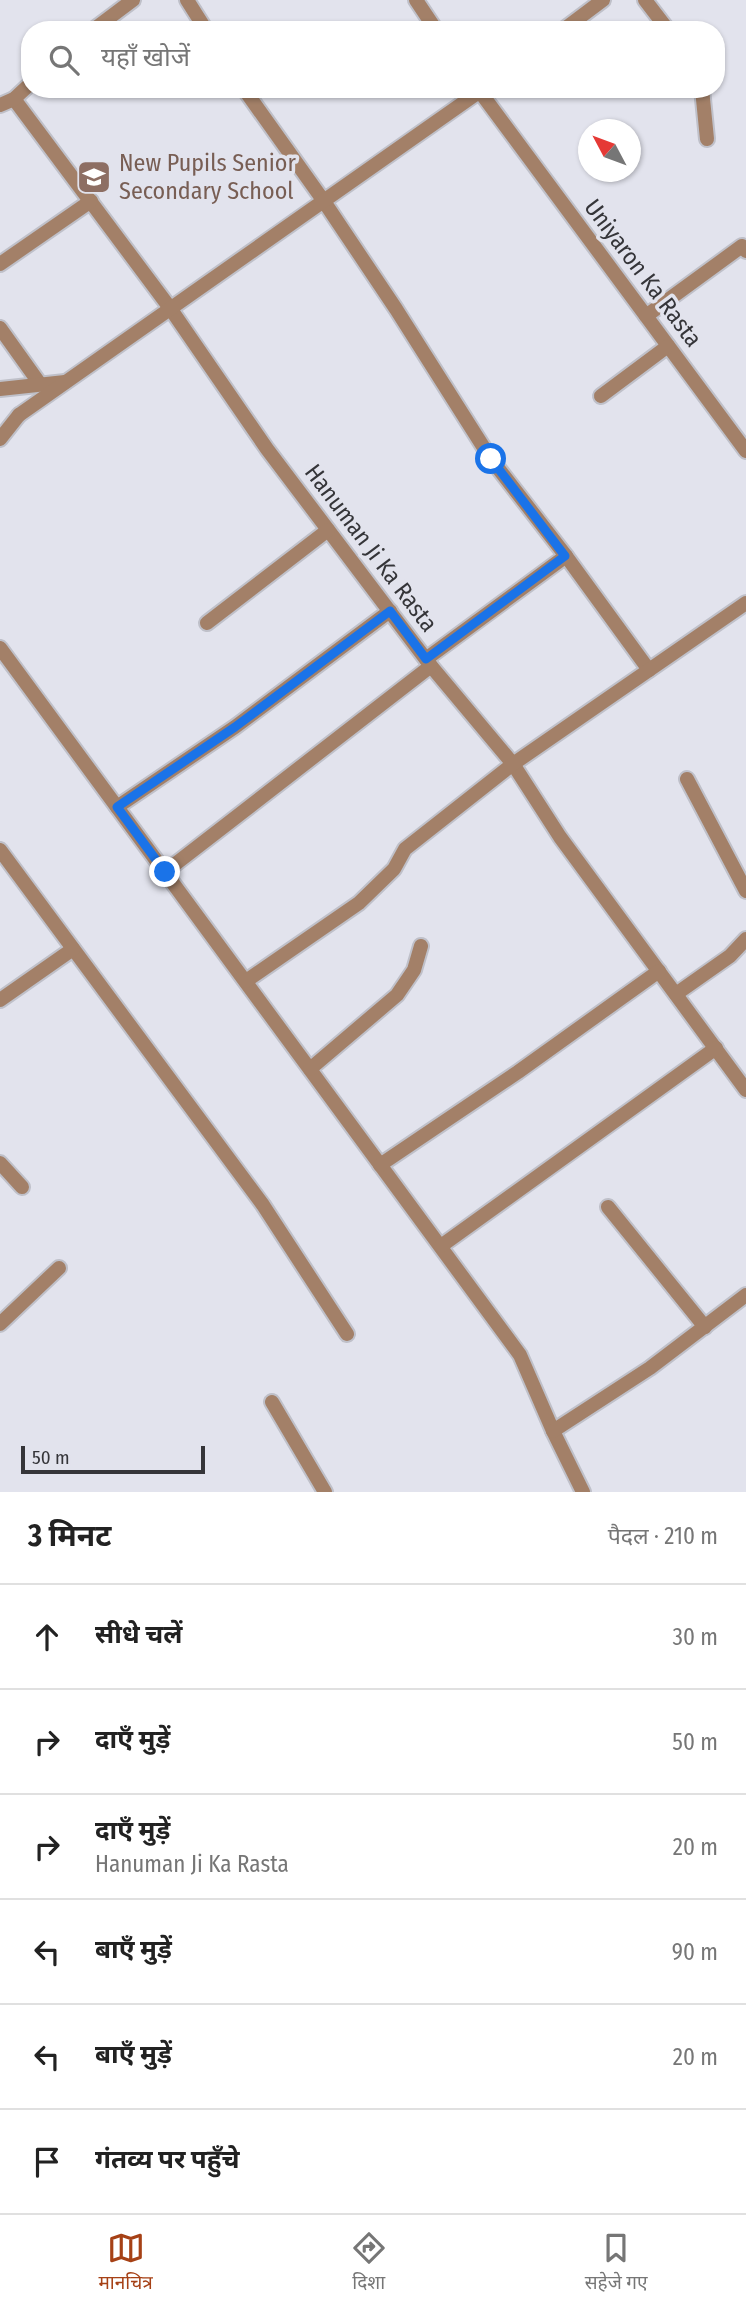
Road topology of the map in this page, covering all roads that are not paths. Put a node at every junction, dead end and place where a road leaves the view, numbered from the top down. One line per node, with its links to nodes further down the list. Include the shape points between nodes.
1 (133, 0): 6 (street)
2 (187, 0): 7 (street)
3 (416, 0): 8 (street)
4 (603, 0): 9 (street)
5 (645, 0): 10 (street)
6 (105, 21)
7 (200, 21)
8 (430, 21)
9 (575, 21)
10 (661, 21)
11 (21, 91): 16 (street)
12 (250, 98): 18 (street)
13 (469, 98): 18 (street)
14 (486, 98): 23 (street, Uniyaron Ka Rasta)
15 (703, 98): 17 (street)
16 (7, 102): 19 (street, Hanuman Ji Ka Rasta)
17 (707, 139)
18 (323, 200): 22 (street); 33 (street, via 491,459)
19 (91, 201): 21 (street); 22 (street, Hanuman Ji Ka Rasta)
20 (746, 251): 23 (street, via 742,246)
21 (0, 264)
22 (170, 307): 26 (street); 32 (street, Hanuman Ji Ka Rasta)
23 (646, 316): 25 (street, Uniyaron Ka Rasta)
24 (0, 328): 27 (street)
25 (668, 346): 29 (street); 31 (street, Uniyaron Ka Rasta)
26 (65, 382): 27 (street); 30 (street, via 19,415)
27 (40, 384): 28 (street)
28 (0, 389)
29 (601, 396)
30 (0, 439)
31 (746, 451)
32 (328, 530): 35 (street, Hanuman Ji Ka Rasta); 36 (street)
33 (565, 556): 38 (street); 39 (street)
34 (746, 603): 39 (street)
35 (390, 611): 38 (street, Hanuman Ji Ka Rasta); 42 (street, via 235,727)
36 (206, 624)
37 (0, 648): 42 (street)
38 (429, 662): 40 (street, Hanuman Ji Ka Rasta); 44 (street)
39 (649, 670): 40 (street)
40 (513, 764): 49 (street, Hanuman Ji Ka Rasta, via 560,837); 50 (street, via 405,849 394,869 359,904)
41 (687, 779): 45 (street)
42 (117, 807): 44 (street)
43 (0, 850): 48 (street)
44 (165, 872): 50 (street)
45 (746, 891)
46 (746, 939): 51 (street)
47 (421, 946): 54 (street, via 414,970 397,995)
48 (73, 949): 52 (street); 65 (street, via 263,1205)
49 (659, 971): 51 (street, Hanuman Ji Ka Rasta); 57 (street)
50 (246, 981): 54 (street)
51 (676, 994): 53 (street, Hanuman Ji Ka Rasta)
52 (0, 1000)
53 (716, 1048): 55 (street, Hanuman Ji Ka Rasta); 60 (street)
54 (310, 1069): 57 (street)
55 (746, 1090)
56 (0, 1163): 58 (street)
57 (380, 1165): 60 (street)
58 (22, 1187)
59 (608, 1207): 64 (street)
60 (440, 1247): 67 (street, via 520,1354)
61 (59, 1268): 63 (street)
62 (746, 1295): 64 (street)
63 (0, 1324)
64 (705, 1327): 67 (street)
65 (347, 1334)
66 (272, 1402): 68 (street)
67 (553, 1432): 69 (street)
68 (325, 1492)
69 (583, 1492)

